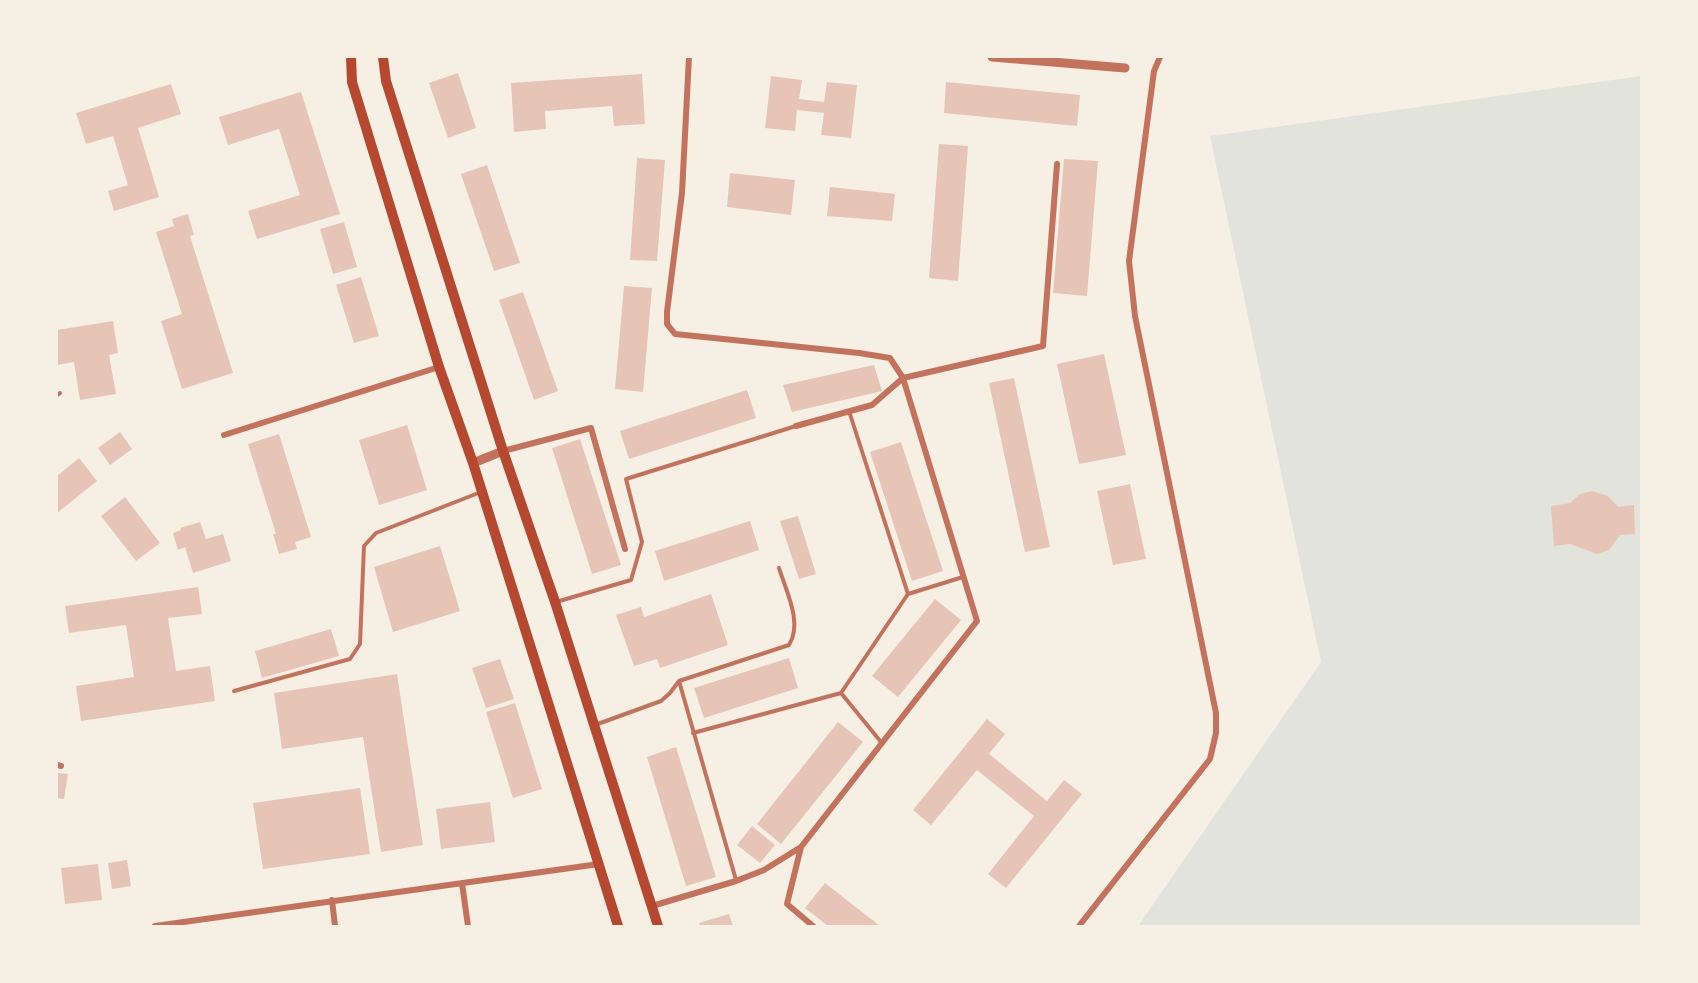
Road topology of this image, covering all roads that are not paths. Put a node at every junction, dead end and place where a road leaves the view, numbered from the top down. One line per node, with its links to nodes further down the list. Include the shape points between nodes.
1 (351, 57): 9 (main road, via 352,82)
2 (383, 57): 14 (main road, via 386,81)
3 (689, 57): 10 (street, via 682,193 667,324 675,334 890,358)
4 (992, 57): 6 (street)
5 (1160, 57): 42 (street, via 1154,70 1129,261 1135,316 1216,713 1216,733 1210,759)
6 (1104, 62): 7 (street)
7 (1125, 68)
8 (1057, 164): 10 (street, via 1043,346)
9 (439, 367): 13 (street); 15 (main road)
10 (903, 378): 11 (street, via 872,405); 19 (street)
11 (849, 411): 12 (street); 20 (lane)
12 (796, 426): 21 (lane, via 626,479 642,542 631,580)
13 (224, 435)
14 (503, 451): 15 (street); 17 (street, via 591,428); 21 (main road)
15 (473, 463): 16 (main road)
16 (482, 492): 23 (lane, via 376,533 364,546 360,644 350,659); 29 (main road)
17 (625, 549)
18 (779, 568): 22 (lane, via 794,618 794,637 789,645)
19 (964, 577): 20 (lane); 27 (street, via 977,621)
20 (908, 594): 24 (lane)
21 (555, 602): 25 (main road)
22 (679, 681): 25 (lane, via 661,701); 26 (lane)
23 (234, 691)
24 (841, 693): 26 (lane); 27 (lane)
25 (595, 726): 33 (main road)
26 (693, 733): 30 (lane)
27 (881, 742): 28 (street)
28 (801, 847): 30 (street, via 764,870); 41 (street, via 787,904)
29 (599, 864): 31 (street); 39 (main road)
30 (736, 881): 33 (street)
31 (462, 883): 32 (street); 38 (street)
32 (332, 900): 34 (street); 37 (street)
33 (652, 906): 40 (main road)
34 (224, 916): 35 (street); 36 (street)
35 (155, 926)
36 (225, 926)
37 (335, 926)
38 (468, 926)
39 (618, 926)
40 (658, 926)
41 (813, 926)
42 (1079, 926)

